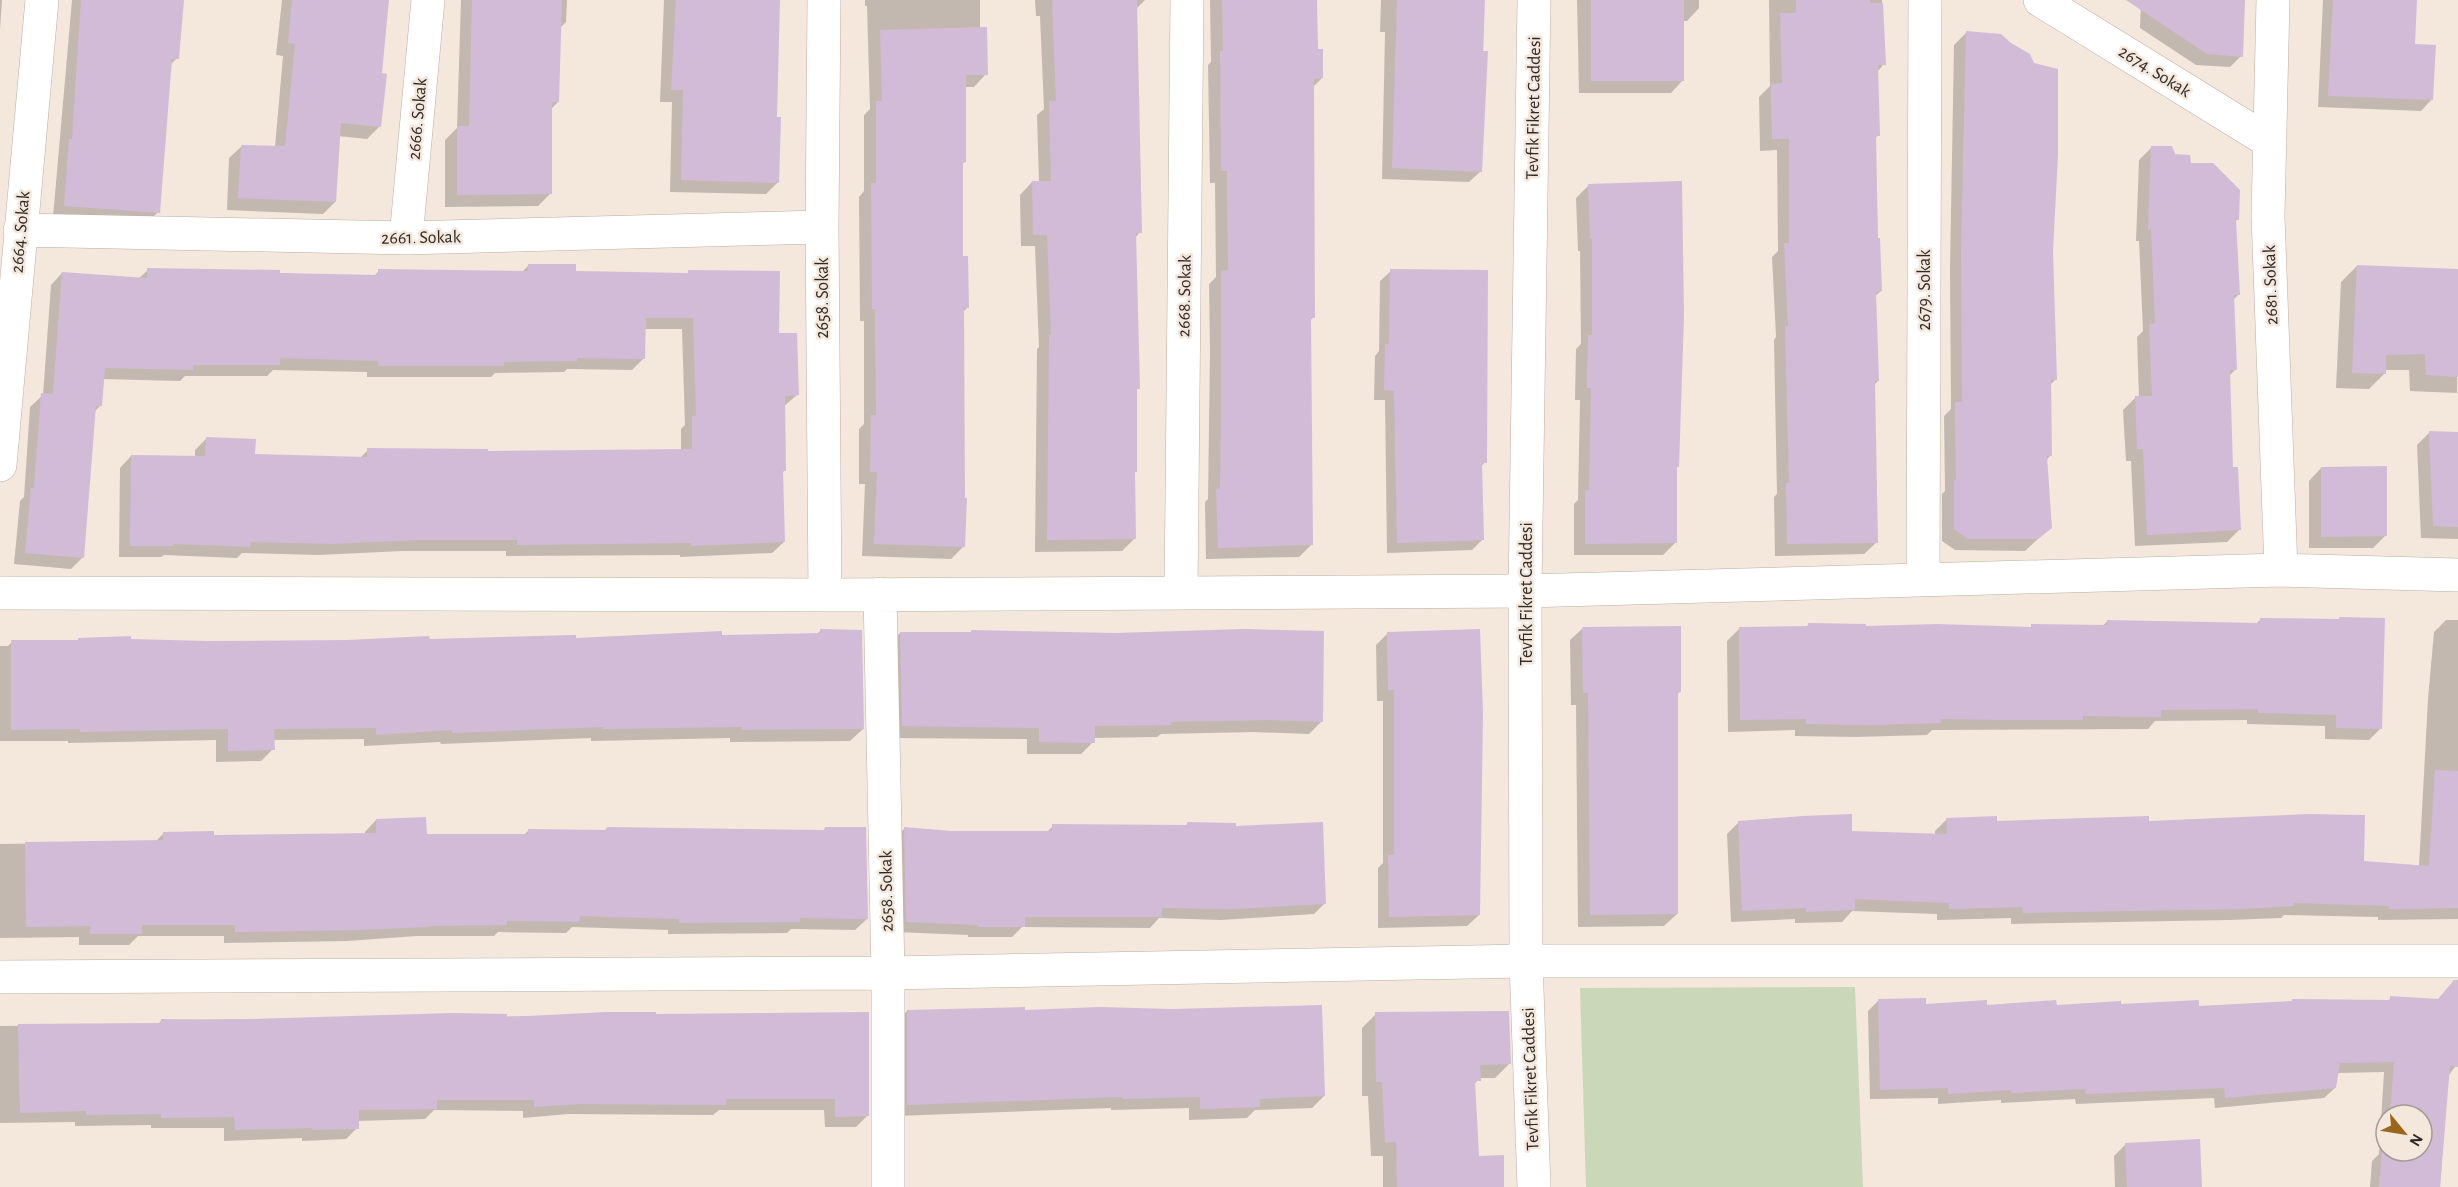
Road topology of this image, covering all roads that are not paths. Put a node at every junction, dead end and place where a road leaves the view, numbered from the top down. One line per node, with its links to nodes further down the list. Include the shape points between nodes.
1 (42, 0): 11 (street, 2664. Sokak)
2 (428, 0): 12 (street, 2666. Sokak)
3 (824, 0): 10 (street, 2658. Sokak)
4 (1187, 0): 19 (street, 2668. Sokak)
5 (1534, 0): 17 (street, Tevfik Fikret Caddesi)
6 (1925, 0): 16 (street, 2679. Sokak)
7 (2040, 0): 9 (street, 2674. Sokak)
8 (2273, 0): 9 (street, 2681. Sokak)
9 (2270, 142): 14 (street, 2681. Sokak, via 2268,216)
10 (822, 227): 12 (street, 2661. Sokak); 21 (street, 2658. Sokak)
11 (20, 230): 12 (street, 2661. Sokak); 13 (street, 2664. Sokak)
12 (406, 238)
13 (0, 465)
14 (2281, 570): 15 (street); 16 (street)
15 (2458, 574)
16 (1923, 580): 17 (street)
17 (1525, 591): 19 (street); 22 (street, Tevfik Fikret Caddesi)
18 (0, 593): 21 (street)
19 (1181, 593): 20 (street)
20 (880, 594): 21 (street); 24 (street, 2658. Sokak)
21 (825, 595)
22 (1526, 961): 23 (street); 24 (street); 27 (street, Tevfik Fikret Caddesi)
23 (2458, 961)
24 (888, 973): 25 (street); 26 (street, 2658. Sokak)
25 (0, 977)
26 (888, 1187)
27 (1534, 1187)

